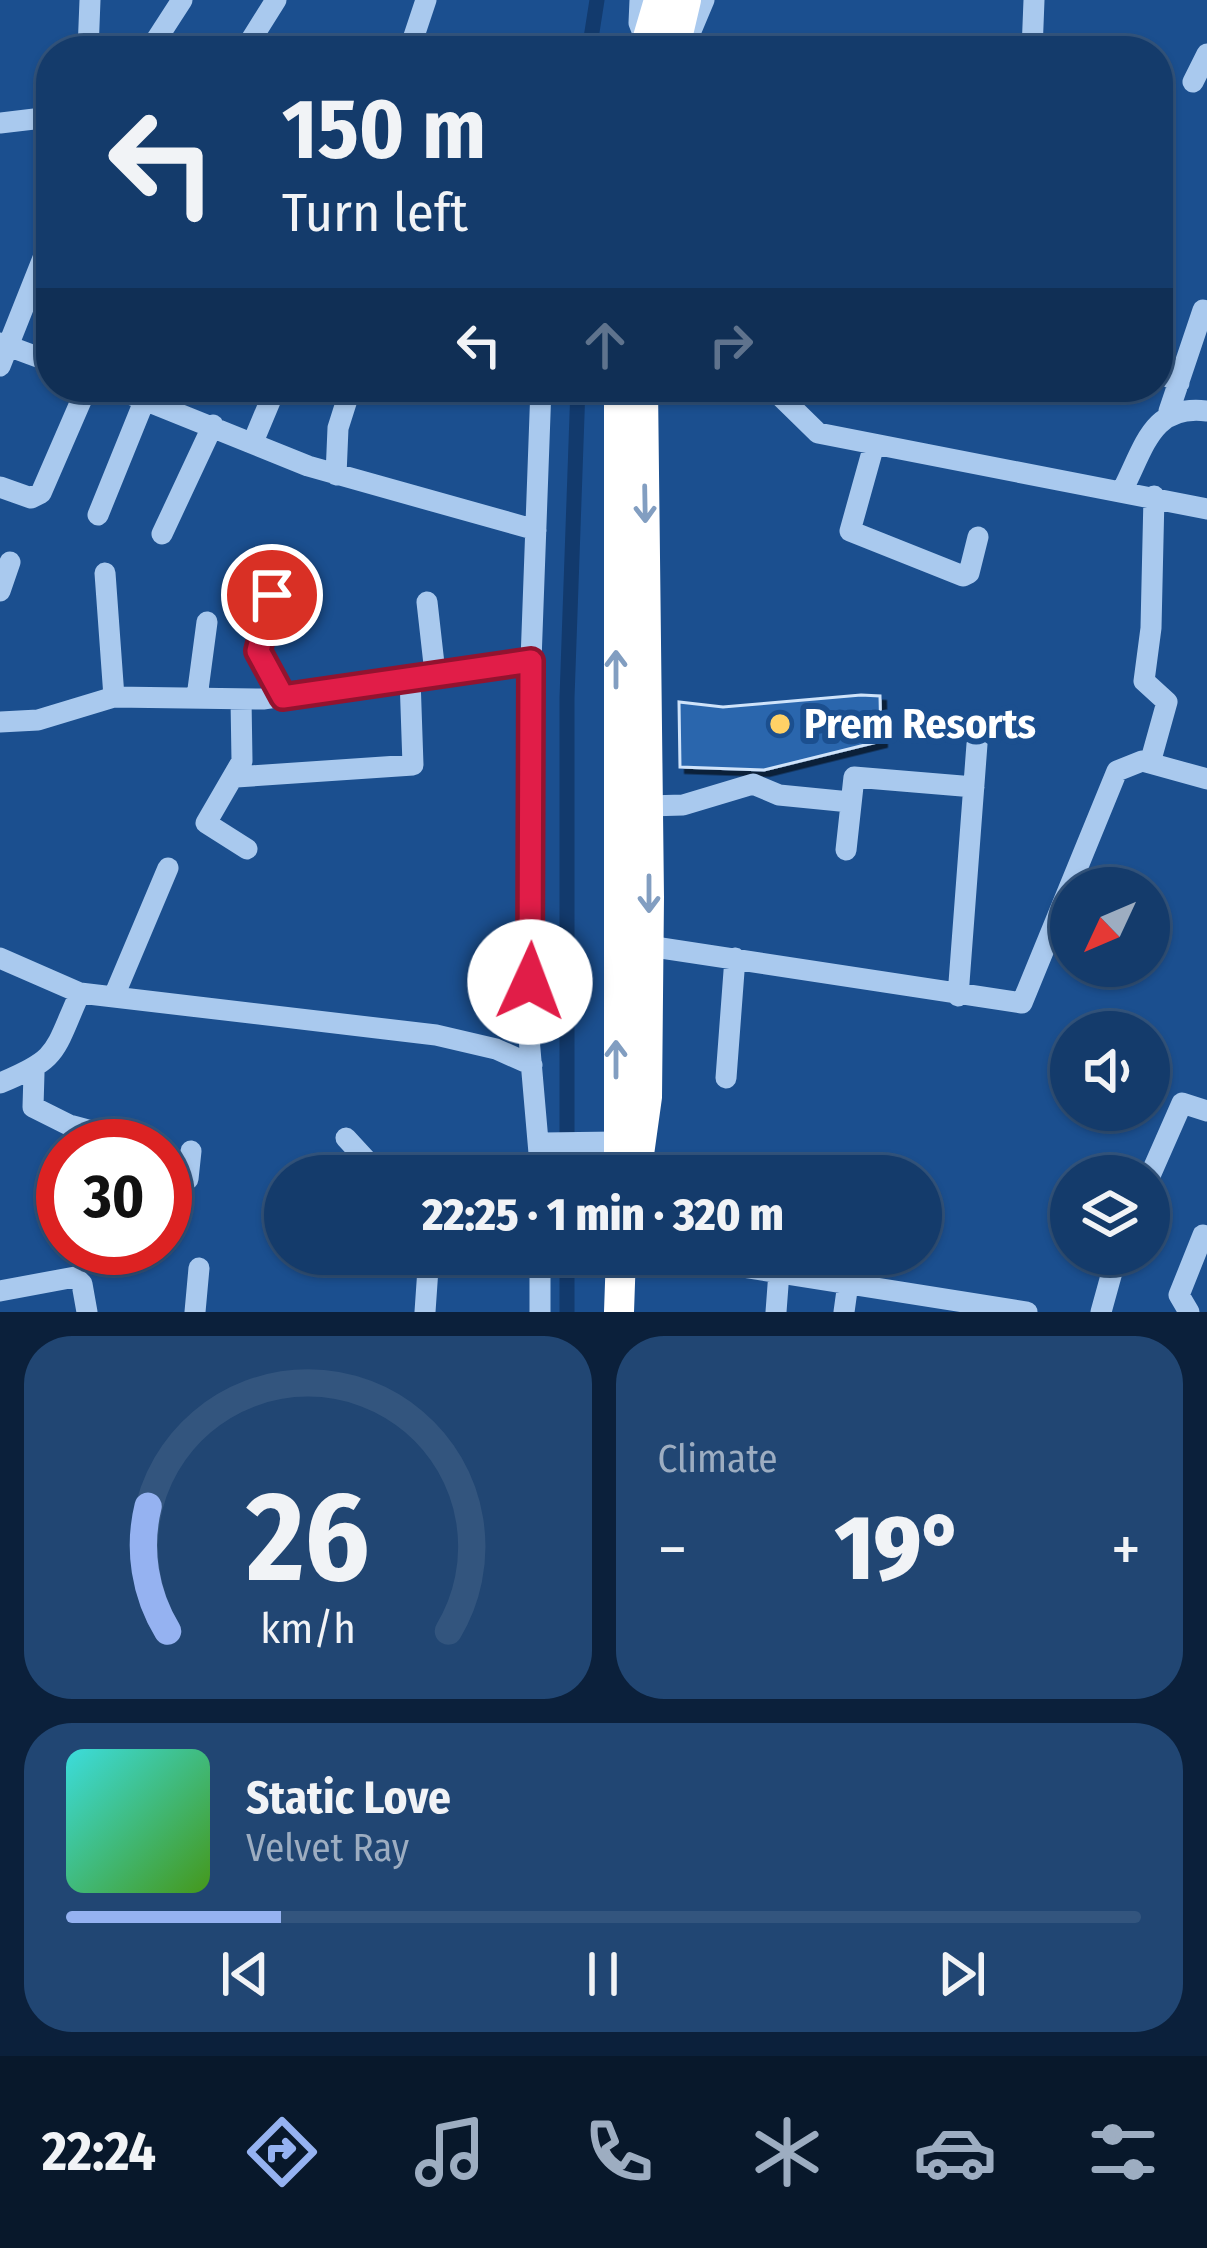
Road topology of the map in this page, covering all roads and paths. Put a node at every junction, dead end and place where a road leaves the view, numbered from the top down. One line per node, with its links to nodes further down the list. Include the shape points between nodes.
1 (90, 0): 10 (street)
2 (182, 0): 11 (street)
3 (276, 0): 12 (street)
4 (426, 0): 13 (street)
5 (640, 0): 14 (street)
6 (659, 0): 15 (highway)
7 (686, 0): 16 (highway)
8 (704, 0): 17 (street)
9 (1034, 0): 18 (street)
10 (89, 36)
11 (159, 36)
12 (253, 36)
13 (414, 36)
14 (647, 36)
15 (655, 36)
16 (662, 36)
17 (689, 36)
18 (1033, 36)
19 (1207, 54): 20 (street)
20 (1193, 82)
21 (36, 119): 22 (street)
22 (1, 125)
23 (36, 279): 25 (street)
24 (1203, 310): 28 (street)
25 (3, 352): 26 (street)
26 (36, 359)
27 (1173, 380): 28 (street)
28 (1179, 383): 29 (street)
29 (1173, 400)
30 (80, 402): 46 (street, via 41,493 31,498)
31 (151, 402): 50 (street)
32 (166, 402): 42 (street)
33 (270, 402): 43 (street)
34 (346, 402): 45 (street)
35 (540, 402): 51 (street)
36 (620, 402): 91 (highway, one-way to 36)
37 (643, 402): 74 (highway, one-way to 74)
38 (785, 402): 44 (street, via 812,431)
39 (1172, 402): 41 (street)
40 (1207, 411): 41 (street)
41 (1169, 412): 47 (street)
42 (214, 425): 43 (street); 52 (street)
43 (253, 442): 45 (street)
44 (874, 445): 47 (street); 53 (street, via 850,531 963,575)
45 (336, 475): 51 (street)
46 (0, 487)
47 (1123, 489): 48 (street)
48 (1154, 496): 49 (street); 69 (street, via 1144,681 1168,702)
49 (1207, 508)
50 (98, 515)
51 (536, 530): 60 (street)
52 (161, 534)
53 (978, 537)
54 (10, 562): 56 (street)
55 (105, 573): 63 (street)
56 (0, 591)
57 (272, 595): 65 (street, via 258,651)
58 (427, 602): 61 (street)
59 (207, 622): 64 (street)
60 (531, 661): 61 (street); 84 (street)
61 (434, 673): 62 (street)
62 (410, 678): 65 (street); 70 (street, via 412,765)
63 (114, 697): 64 (street); 67 (street, via 38,720)
64 (196, 697): 66 (street)
65 (283, 697): 66 (street)
66 (241, 700): 70 (street)
67 (0, 722)
68 (977, 744): 72 (street)
69 (1150, 763): 71 (street); 83 (street, via 1129,762 1113,778 1026,1000)
70 (236, 777): 75 (street, via 206,824)
71 (1207, 779)
72 (974, 788): 73 (street, via 857,776); 83 (street)
73 (850, 802): 74 (street, via 779,795 753,784 683,806); 76 (street)
74 (648, 806): 78 (highway, one-way to 78)
75 (247, 849)
76 (846, 850)
77 (168, 868): 82 (street)
78 (648, 946): 80 (street); 96 (highway)
79 (0, 958): 81 (street)
80 (736, 958): 83 (street); 86 (street)
81 (80, 993): 82 (street); 85 (street)
82 (114, 996): 84 (street, via 436,1035)
83 (958, 996)
84 (532, 1065): 92 (street)
85 (34, 1073): 87 (street); 89 (street, via 33,1107)
86 (726, 1078)
87 (0, 1083)
88 (1207, 1111): 97 (street, via 1182,1103)
89 (57, 1119)
90 (346, 1138): 93 (street)
91 (616, 1142): 92 (street); 95 (highway)
92 (550, 1143): 94 (street)
93 (361, 1155)
94 (547, 1155)
95 (617, 1155)
96 (639, 1155)
97 (1159, 1155)
98 (1203, 1235): 117 (street, via 1179,1295)
99 (199, 1268): 110 (street)
100 (428, 1275): 111 (street)
101 (540, 1275): 112 (street)
102 (620, 1275): 113 (highway)
103 (779, 1275): 114 (street)
104 (798, 1275): 106 (street)
105 (1111, 1275): 108 (street)
106 (848, 1283): 115 (street); 116 (street)
107 (0, 1291): 109 (street, via 75,1277)
108 (1102, 1305)
109 (87, 1312)
110 (195, 1312)
111 (425, 1312)
112 (540, 1312)
113 (619, 1312)
114 (776, 1312)
115 (844, 1312)
116 (1027, 1312)
117 (1189, 1312)

